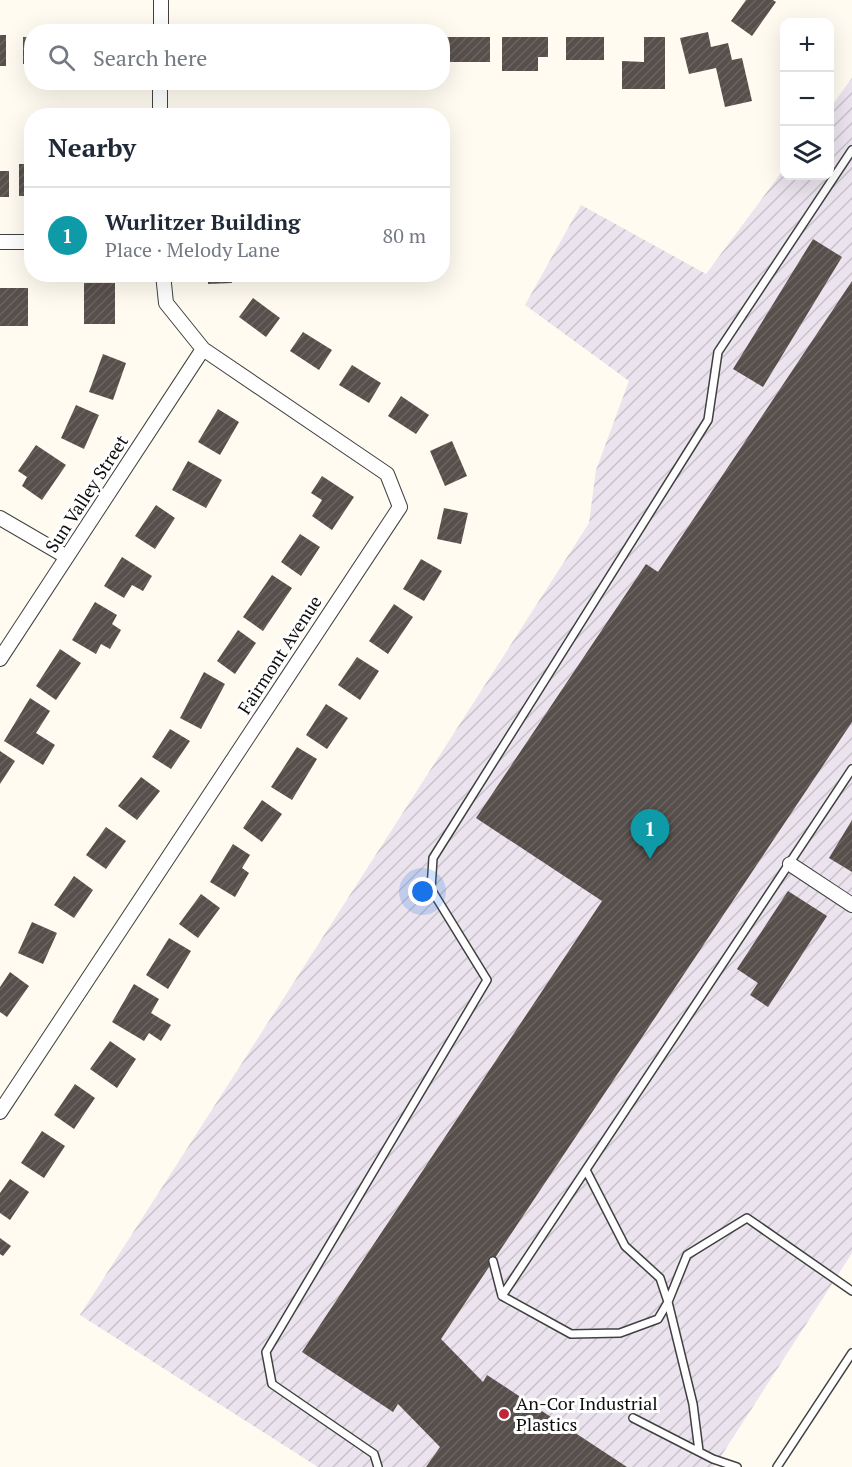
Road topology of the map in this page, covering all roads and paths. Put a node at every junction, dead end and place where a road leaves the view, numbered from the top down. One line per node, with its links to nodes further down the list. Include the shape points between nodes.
1 (161, 0): 2 (street)
2 (160, 24)
3 (160, 90): 4 (street)
4 (160, 108)
5 (852, 150): 26 (lane, via 718,352 708,420 434,858 431,889 487,980 266,1352 272,1384 374,1454)
6 (0, 242): 7 (street)
7 (24, 242)
8 (164, 282): 9 (street, Fairmont Avenue, via 166,303)
9 (203, 349): 11 (street, Sun Valley Street); 16 (street, Fairmont Avenue, via 387,474 400,507)
10 (0, 519): 11 (street)
11 (67, 557): 12 (street, Sun Valley Street)
12 (0, 659)
13 (852, 769): 14 (lane)
14 (790, 864): 15 (street); 17 (lane)
15 (852, 905)
16 (0, 1112)
17 (586, 1170): 20 (lane); 21 (lane, via 625,1246 660,1278)
18 (493, 1262): 20 (lane)
19 (852, 1291): 21 (lane, via 747,1218 687,1255)
20 (502, 1296): 21 (lane, via 571,1334 620,1333 658,1318)
21 (668, 1302): 24 (lane, via 693,1404)
22 (852, 1353): 29 (lane)
23 (633, 1418): 24 (lane)
24 (699, 1451): 25 (lane)
25 (713, 1459): 27 (lane); 28 (lane)
26 (378, 1467)
27 (708, 1467)
28 (737, 1467)
29 (777, 1467)

